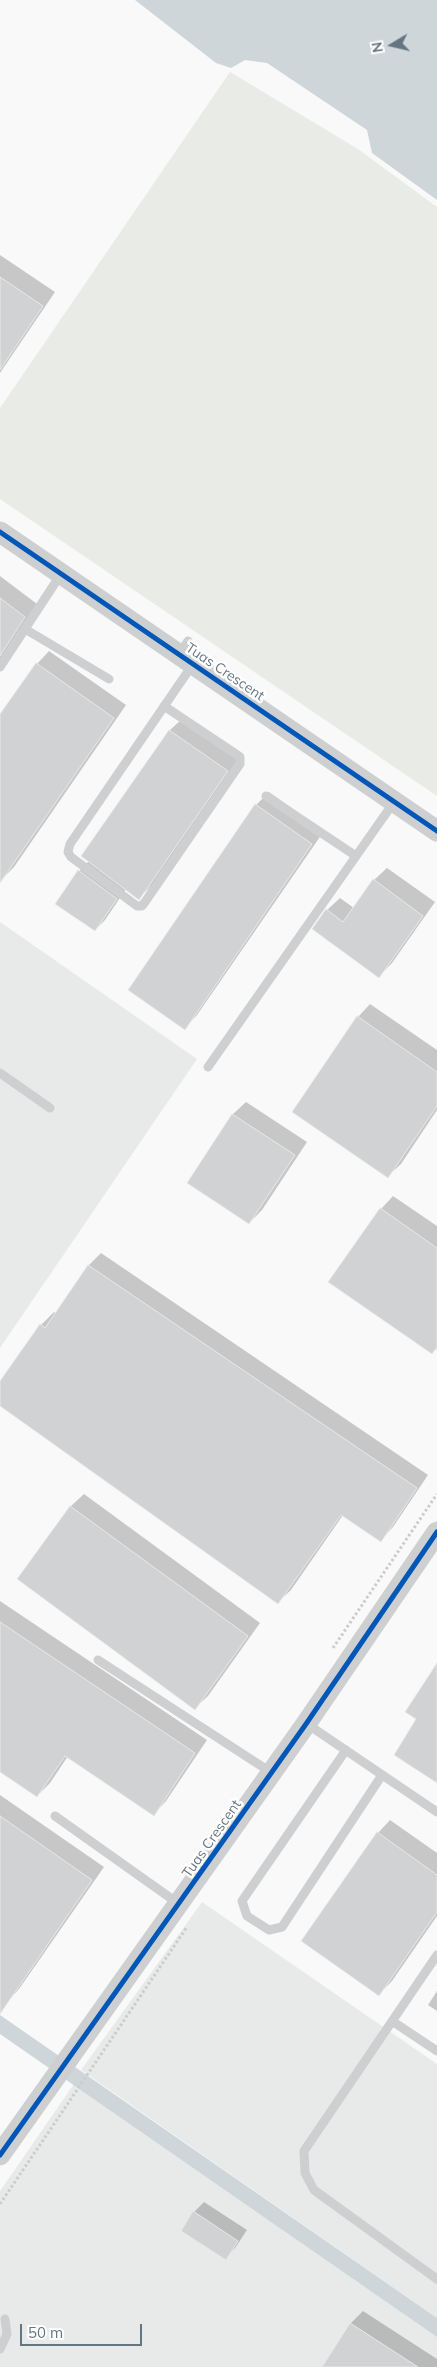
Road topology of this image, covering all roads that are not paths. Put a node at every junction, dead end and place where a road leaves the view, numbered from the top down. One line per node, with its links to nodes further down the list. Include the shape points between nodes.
1 (0, 532): 2 (street, Tuas Crescent)
2 (61, 574): 3 (lane); 4 (street, Tuas Crescent)
3 (25, 629): 5 (lane); 6 (lane)
4 (186, 653): 7 (lane); 9 (street, Tuas Crescent)
5 (0, 667)
6 (109, 679)
7 (164, 706): 7 (lane, via 70,844 68,852 137,906 145,902 240,764 240,757)
8 (266, 796): 11 (lane)
9 (394, 802): 10 (street, Tuas Crescent); 11 (lane)
10 (437, 831)
11 (356, 856): 12 (lane)
12 (208, 1067)
13 (0, 1074): 14 (lane)
14 (50, 1108)
15 (437, 1532): 17 (street, Tuas Crescent)
16 (98, 1660): 19 (lane)
17 (306, 1724): 18 (lane); 19 (street, Tuas Crescent)
18 (346, 1750): 20 (lane); 20 (lane, via 242,1901 247,1916 269,1930 282,1927)
19 (272, 1773): 23 (street, Tuas Crescent)
20 (382, 1775): 21 (lane)
21 (437, 1812)
22 (55, 1816): 23 (lane)
23 (179, 1904): 27 (street, Tuas Crescent)
24 (437, 1955): 25 (lane)
25 (392, 2021): 26 (lane); 28 (lane, via 304,2151 305,2174 314,2190)
26 (437, 2051)
27 (0, 2155)
28 (437, 2279)
29 (5, 2319): 30 (lane, via 7,2334)
30 (0, 2349)

